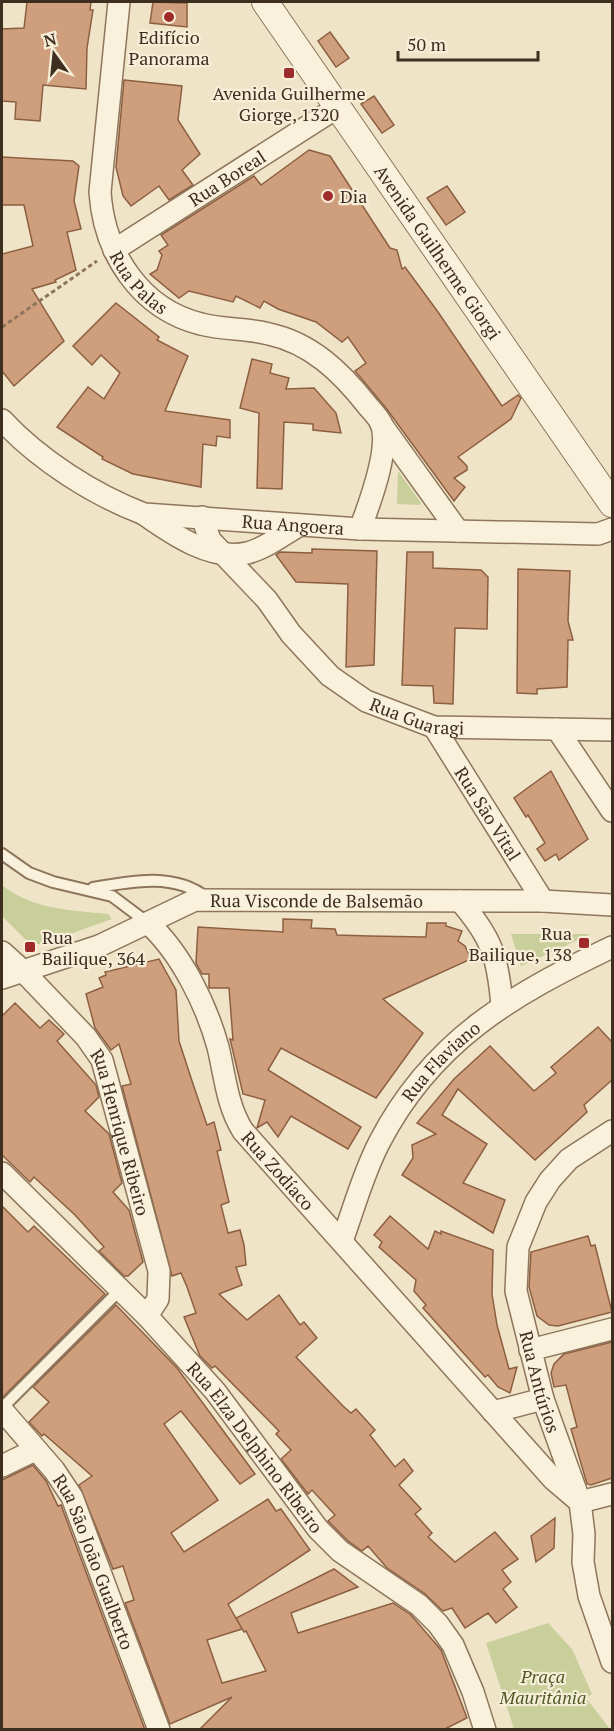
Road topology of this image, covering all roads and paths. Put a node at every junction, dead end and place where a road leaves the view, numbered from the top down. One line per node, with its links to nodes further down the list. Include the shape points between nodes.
1 (118, 2): 4 (street, Rua Palas, via 100,192 103,222)
2 (265, 2): 3 (street, Avenida Guilherme Giorgi)
3 (338, 107): 4 (street, Rua Boreal); 8 (street, Avenida Guilherme Giorgi)
4 (114, 250): 5 (path); 7 (street, Rua Palas, via 138,288 162,308 201,324 269,334 322,358 352,387)
5 (2, 327)
6 (2, 420): 9 (street, Rua Angoera, via 41,456 111,501)
7 (381, 424): 13 (street, via 382,460); 15 (street, Rua Palas)
8 (612, 504)
9 (144, 514): 10 (street, Rua Angoera); 17 (street, via 179,538)
10 (202, 517): 11 (street, Rua Angoera); 17 (street, Rua Guaragi, via 210,540)
11 (250, 521): 12 (street, Rua Angoera); 16 (street, Rua Guaragi)
12 (300, 525): 13 (street, Rua Angoera); 16 (street)
13 (360, 529): 15 (street, Rua Angoera)
14 (612, 529): 15 (street, Rua Angoera, via 598,534)
15 (458, 531)
16 (255, 550): 17 (street); 18 (street, Rua Guaragi)
17 (220, 552): 18 (street, Rua Guaragi)
18 (267, 600): 19 (street, Rua Guaragi, via 291,634 330,676 366,701)
19 (434, 727): 20 (street, Rua Guaragi); 27 (street, Rua São Vital)
20 (557, 729): 21 (street, Rua Guaragi); 22 (street)
21 (612, 730)
22 (612, 811)
23 (2, 854): 24 (lane, Rua Zodíaco, via 29,873)
24 (90, 889): 25 (lane, via 128,882 164,882 195,888); 29 (lane, Rua Zodíaco, via 121,900)
25 (207, 898): 26 (street, Rua Visconde de Balsemão); 29 (street, Rua Visconde de Balsemão, via 184,904)
26 (460, 902): 27 (street, Rua Visconde de Balsemão); 34 (street, via 490,940)
27 (543, 902): 28 (street, Rua Visconde de Balsemão)
28 (612, 905)
29 (148, 923): 32 (street, Rua Visconde de Balsemão, via 99,946); 37 (street, Rua Zodíaco, via 168,944 204,1008 235,1119)
30 (612, 947): 34 (street, Rua Flaviano, via 539,982)
31 (2, 952): 32 (street, Rua Henrique Ribeiro)
32 (23, 971): 33 (street, Rua Visconde de Balsemão); 39 (street, Rua Henrique Ribeiro, via 86,1037 102,1060 159,1271 158,1299)
33 (2, 978)
34 (502, 1006): 37 (street, Rua Flaviano, via 434,1064 396,1113 366,1174)
35 (612, 1131): 41 (street, Rua Antúrios, via 562,1166 545,1187 525,1226 518,1247 516,1291)
36 (2, 1173): 38 (street, Rua Elza Delphino Ribeiro)
37 (342, 1241): 44 (street, Rua Zodíaco)
38 (119, 1291): 39 (street, Rua Elza Delphino Ribeiro); 43 (lane)
39 (147, 1316): 51 (street, Rua Elza Delphino Ribeiro, via 215,1391 318,1529 340,1551 418,1605 438,1624 453,1645)
40 (612, 1329): 41 (street)
41 (530, 1350): 42 (street, Rua Antúrios)
42 (543, 1398): 44 (street); 48 (street, Rua Antúrios)
43 (2, 1409): 45 (street, Rua São João Gualberto)
44 (493, 1413): 48 (street, Rua Zodíaco, via 553,1479)
45 (35, 1450): 46 (street); 50 (street, Rua São João Gualberto, via 72,1497)
46 (2, 1466)
47 (612, 1494): 48 (street)
48 (580, 1502): 49 (street, Rua Antúrios, via 589,1596)
49 (612, 1662)
50 (159, 1730)
51 (485, 1730)

